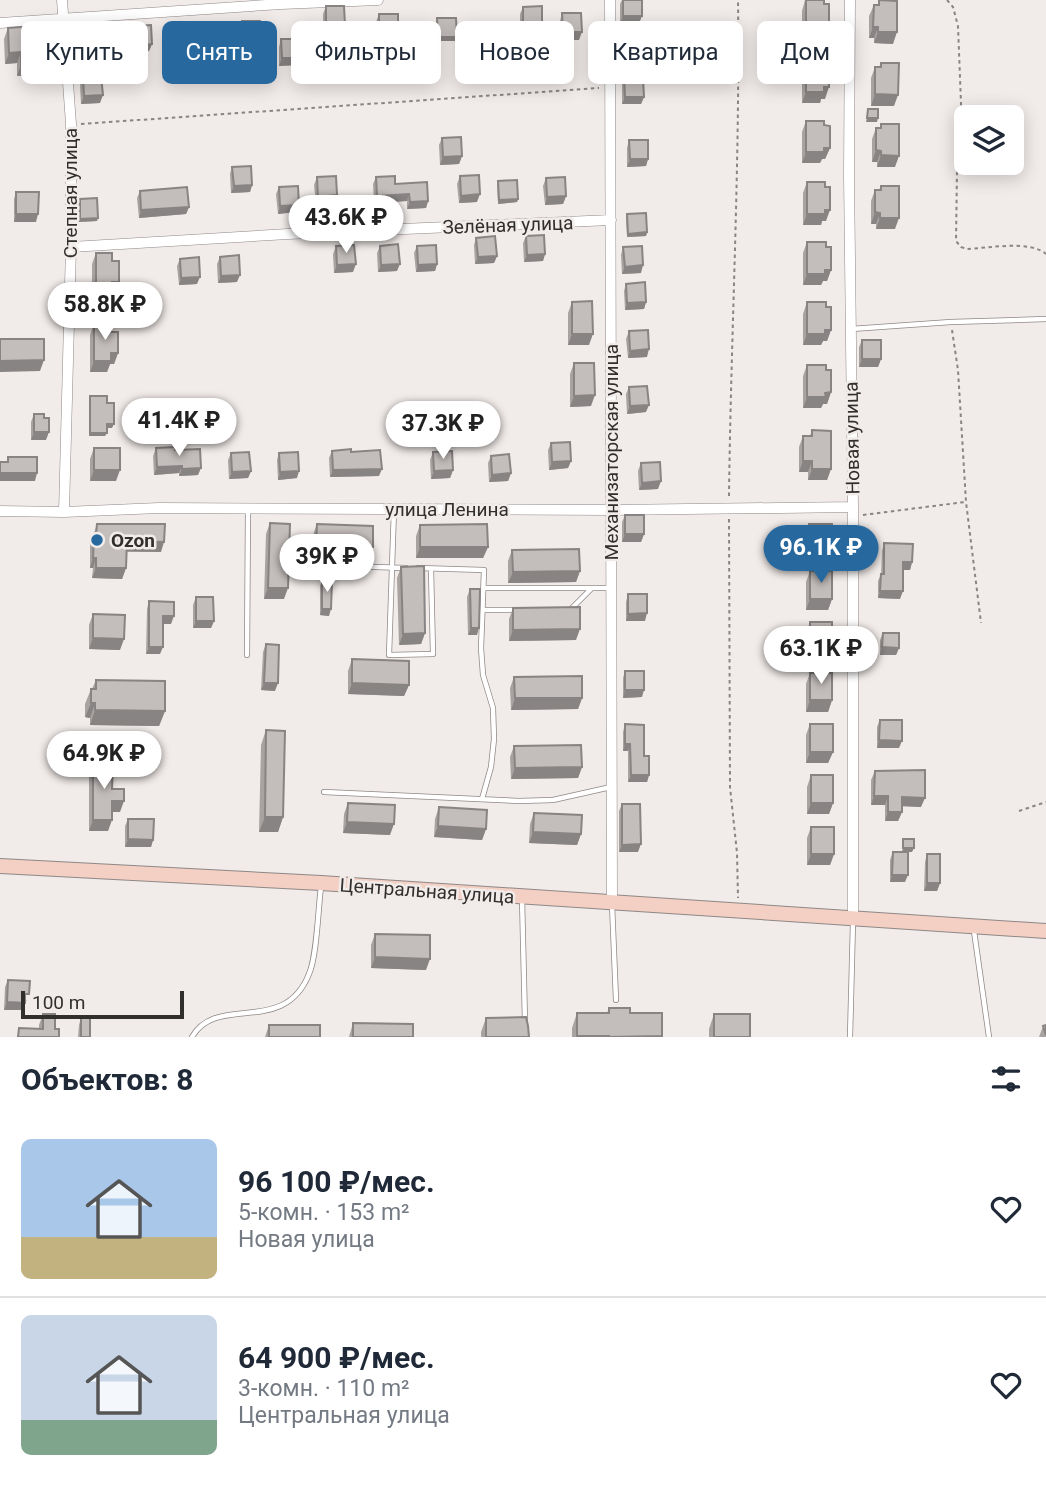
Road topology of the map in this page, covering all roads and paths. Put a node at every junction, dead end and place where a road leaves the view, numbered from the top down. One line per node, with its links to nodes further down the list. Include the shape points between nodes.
1 (62, 0): 7 (street, Степная улица)
2 (379, 0): 7 (street)
3 (610, 0): 9 (street, Механизаторская улица)
4 (738, 0): 18 (path)
5 (850, 0): 16 (street, Новая улица)
6 (947, 0): 13 (path, via 958,26 962,129 956,241 967,248 1027,246)
7 (62, 20): 8 (street); 10 (street, Степная улица)
8 (0, 23)
9 (610, 87): 10 (path); 11 (street, Механизаторская улица)
10 (71, 124): 12 (street, Степная улица)
11 (611, 220): 12 (street, Зелёная улица); 21 (street, Механизаторская улица)
12 (71, 247): 23 (street, Степная улица)
13 (1046, 254)
14 (1046, 319): 15 (lane)
15 (951, 322): 16 (lane); 17 (path)
16 (850, 330): 24 (street, Новая улица)
17 (966, 502): 24 (path); 34 (path)
18 (729, 508): 21 (street, улица Ленина); 24 (street, улица Ленина); 45 (path, via 730,787)
19 (248, 509): 20 (street, улица Ленина); 23 (street, улица Ленина); 35 (lane)
20 (394, 509): 21 (street, улица Ленина); 26 (lane)
21 (612, 510): 30 (street, Механизаторская улица)
22 (0, 511): 23 (street, улица Ленина)
23 (64, 512)
24 (853, 512): 46 (street, Новая улица)
25 (316, 565): 26 (lane)
26 (391, 567): 27 (lane); 27 (lane, via 389,655 433,654)
27 (431, 568): 28 (lane, via 484,570)
28 (484, 587): 29 (lane); 31 (lane)
29 (592, 588): 30 (lane); 33 (lane, via 569,610)
30 (612, 588): 36 (street, Механизаторская улица)
31 (482, 610): 32 (lane); 38 (lane, via 483,676 493,708 494,739)
32 (520, 610)
33 (557, 610)
34 (981, 623)
35 (247, 655)
36 (612, 787): 38 (lane, via 553,800); 44 (street, Механизаторская улица)
37 (324, 792): 38 (lane)
38 (482, 799)
39 (1046, 802): 40 (path)
40 (1019, 811)
41 (0, 866): 42 (street, Центральная улица)
42 (321, 883): 43 (street, Центральная улица); 51 (lane, via 311,971 300,993 288,1004 269,1010 216,1018)
43 (522, 897): 44 (street, Центральная улица); 50 (lane)
44 (612, 904): 45 (street, Центральная улица); 49 (lane)
45 (738, 910): 46 (street, Центральная улица)
46 (853, 918): 47 (street, Центральная улица); 52 (lane)
47 (973, 927): 48 (street, Центральная улица); 53 (lane)
48 (1046, 932)
49 (616, 1000)
50 (525, 1025)
51 (192, 1037)
52 (850, 1037)
53 (989, 1037)

